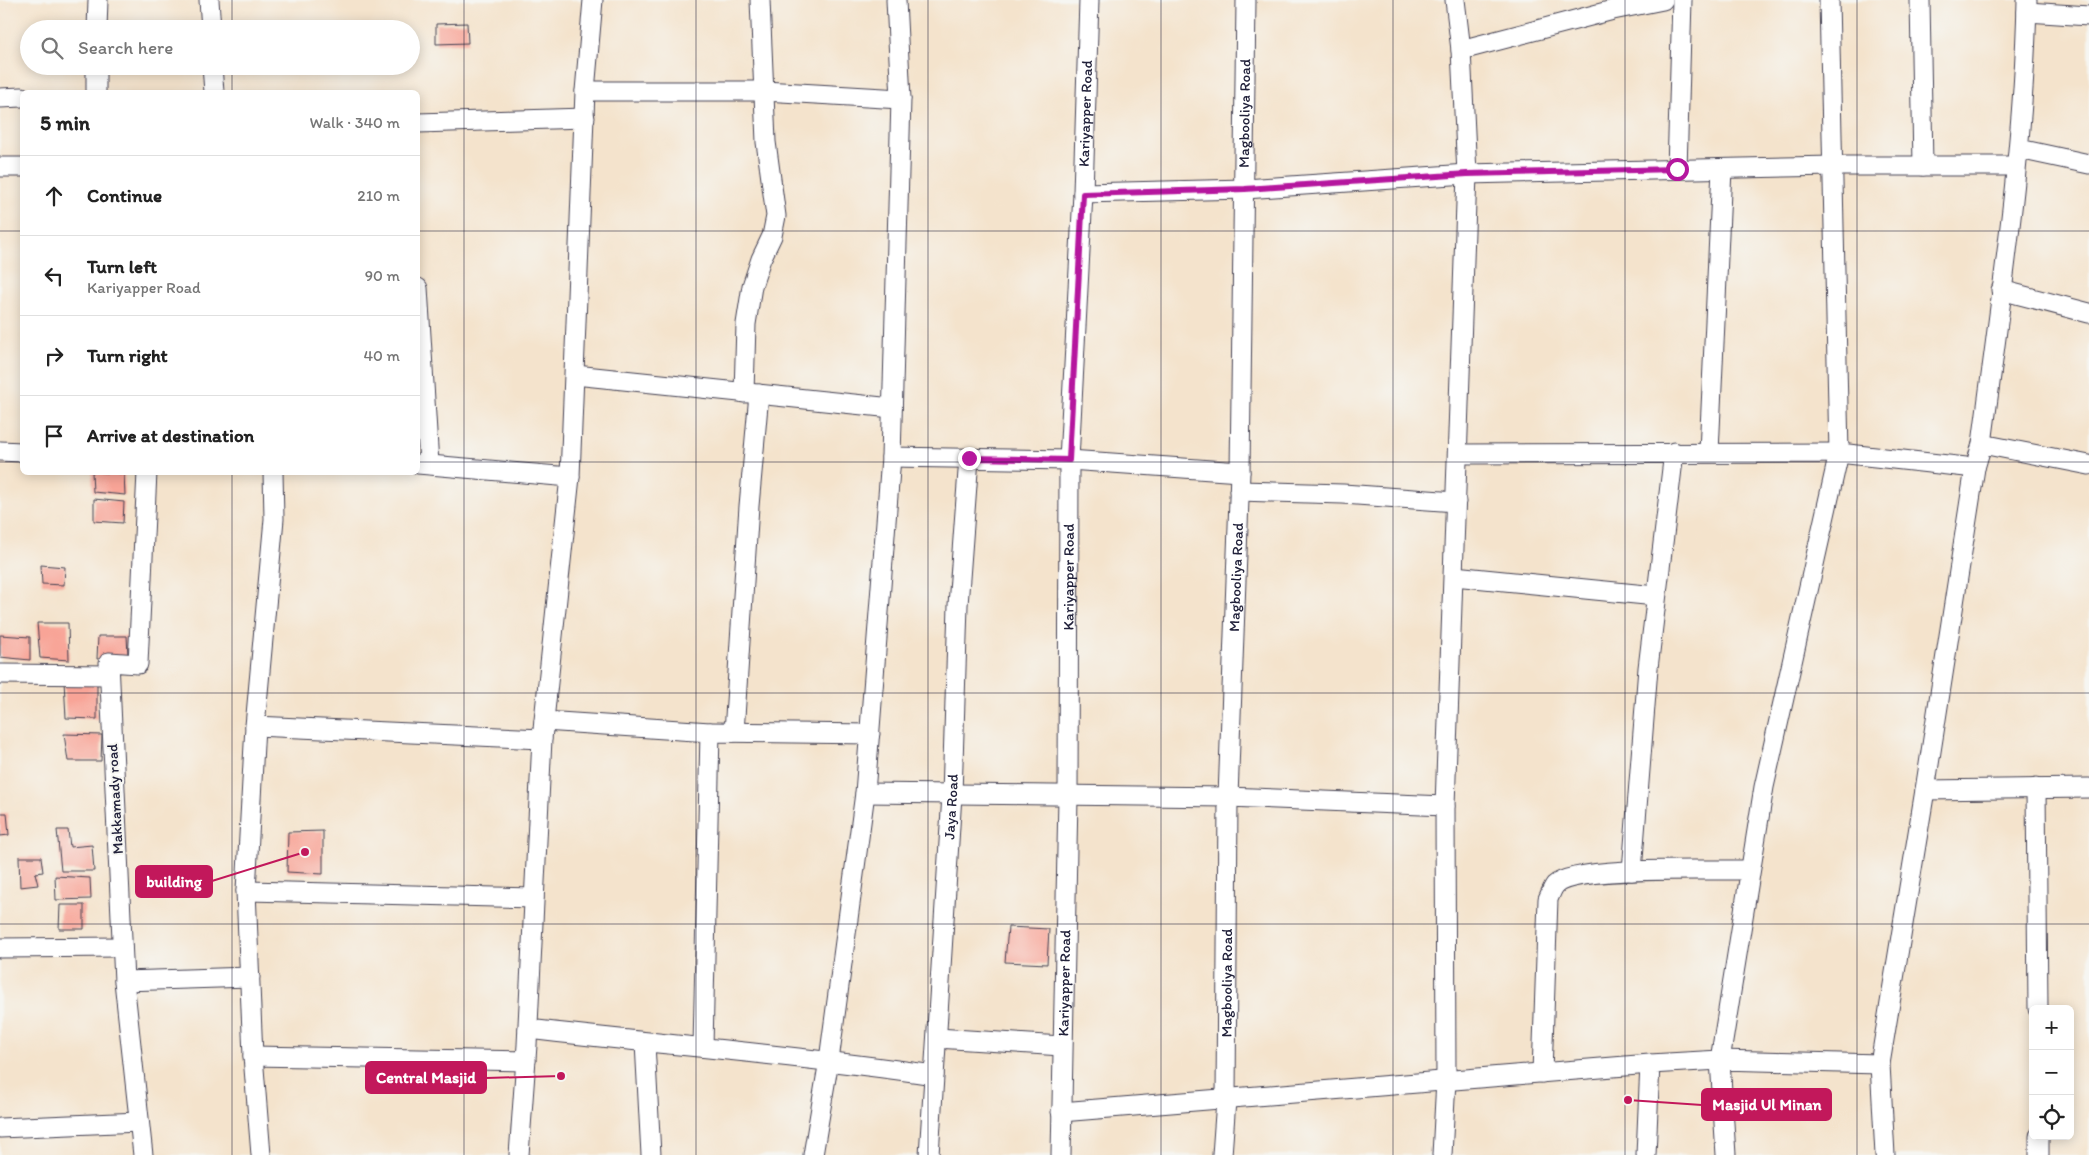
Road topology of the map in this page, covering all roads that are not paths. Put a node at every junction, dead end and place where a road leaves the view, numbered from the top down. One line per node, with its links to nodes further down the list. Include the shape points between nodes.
1 (98, 0): 15 (street)
2 (209, 0): 16 (street)
3 (594, 0): 22 (street)
4 (760, 0): 23 (street)
5 (896, 0): 26 (street)
6 (1089, 0): 39 (street, Kariyapper Road)
7 (1246, 0): 38 (street, Magbooliya Road)
8 (1455, 0): 17 (street)
9 (1663, 0): 17 (street)
10 (1682, 0): 35 (street)
11 (1829, 0): 31 (street)
12 (1920, 0): 32 (street)
13 (2027, 6): 14 (street); 29 (street)
14 (2089, 16)
15 (97, 20)
16 (210, 20)
17 (1461, 50): 37 (street)
18 (96, 75): 20 (street)
19 (213, 75): 21 (street)
20 (96, 90)
21 (214, 90)
22 (585, 91): 23 (street); 27 (street)
23 (764, 91): 26 (street); 44 (street, via 766,142 776,216 772,236 752,286 746,324)
24 (0, 98): 25 (street)
25 (20, 98)
26 (901, 99): 45 (street)
27 (585, 118): 28 (street); 43 (street)
28 (420, 122)
29 (2017, 158): 30 (street); 32 (street); 40 (street)
30 (2089, 164)
31 (1833, 166): 32 (street); 36 (street); 52 (street)
32 (1923, 166)
33 (0, 167): 34 (street)
34 (20, 167)
35 (1677, 169): 36 (street); 37 (street)
36 (1722, 169): 50 (street)
37 (1467, 174): 38 (street); 51 (street)
38 (1245, 189): 39 (street); 62 (street, Magbooliya Road)
39 (1083, 194): 55 (street, Kariyapper Road)
40 (2001, 290): 41 (street); 46 (street)
41 (2089, 313)
42 (420, 358): 56 (street)
43 (575, 375): 44 (street); 61 (street)
44 (752, 393): 45 (street); 71 (street, via 749,506)
45 (892, 408): 53 (street)
46 (1982, 444): 57 (street); 58 (street)
47 (0, 451): 48 (street)
48 (20, 452)
49 (1674, 452): 50 (street); 51 (street); 65 (street)
50 (1709, 452): 52 (street)
51 (1459, 454): 63 (street)
52 (1839, 454): 58 (street); 81 (street, via 1764,787)
53 (891, 457): 54 (street); 72 (street)
54 (969, 458): 55 (street); 77 (street, Jaya Road, via 958,605)
55 (1069, 460): 62 (street); 78 (street, Kariyapper Road)
56 (423, 464): 61 (street)
57 (2089, 465)
58 (1975, 468): 75 (street)
59 (147, 475): 67 (street, via 138,664 109,662)
60 (273, 475): 68 (street, via 274,519)
61 (570, 477): 69 (street)
62 (1239, 481): 63 (street, via 1343,494); 79 (street, Magbooliya Road)
63 (1456, 502): 64 (street)
64 (1454, 576): 65 (street); 80 (street)
65 (1656, 596): 82 (street)
66 (0, 674): 67 (street)
67 (109, 675): 85 (street, Makkamady road)
68 (255, 726): 69 (street); 83 (street)
69 (543, 730): 70 (street); 84 (street)
70 (710, 732): 71 (street); 94 (street)
71 (734, 732): 72 (street)
72 (870, 734): 76 (street)
73 (2036, 788): 74 (street); 75 (street); 89 (street)
74 (2089, 788)
75 (1925, 790): 100 (street)
76 (865, 793): 77 (street); 96 (street)
77 (952, 795): 78 (street); 91 (street, Jaya Road)
78 (1068, 797): 79 (street); 93 (street, Kariyapper Road)
79 (1228, 797): 80 (street); 104 (street, Magbooliya Road)
80 (1445, 806): 103 (street)
81 (1750, 870): 82 (street); 97 (street)
82 (1632, 871): 101 (street, via 1570,878 1556,885 1548,899)
83 (246, 891): 84 (street); 87 (street)
84 (534, 898): 90 (street)
85 (122, 947): 86 (street); 88 (street, Makkamady road)
86 (0, 948)
87 (250, 977): 88 (street); 95 (street)
88 (124, 981): 106 (street, Makkamady road)
89 (2038, 1005)
90 (528, 1029): 92 (street); 98 (street)
91 (937, 1038): 93 (street); 102 (street, Jaya Road)
92 (645, 1043): 94 (street); 112 (street)
93 (1062, 1046): 105 (street, Kariyapper Road)
94 (704, 1047): 96 (street)
95 (253, 1056): 98 (street); 110 (street)
96 (829, 1060): 102 (street); 113 (street)
97 (1720, 1060): 99 (street); 100 (street); 119 (street)
98 (526, 1061): 111 (street)
99 (1650, 1064): 101 (street); 118 (street)
100 (1880, 1064): 120 (street)
101 (1542, 1073): 103 (street)
102 (934, 1075): 114 (street, Jaya Road)
103 (1446, 1080): 104 (street); 117 (street)
104 (1226, 1100): 105 (street); 116 (street, Magbooliya Road)
105 (1061, 1112): 115 (street, Kariyapper Road)
106 (140, 1122): 107 (street); 109 (street, Makkamady road)
107 (0, 1128)
108 (2039, 1140): 121 (street)
109 (143, 1155)
110 (261, 1155)
111 (519, 1155)
112 (651, 1155)
113 (813, 1155)
114 (929, 1155)
115 (1061, 1155)
116 (1222, 1155)
117 (1442, 1155)
118 (1646, 1155)
119 (1726, 1155)
120 (1885, 1155)
121 (2039, 1155)

